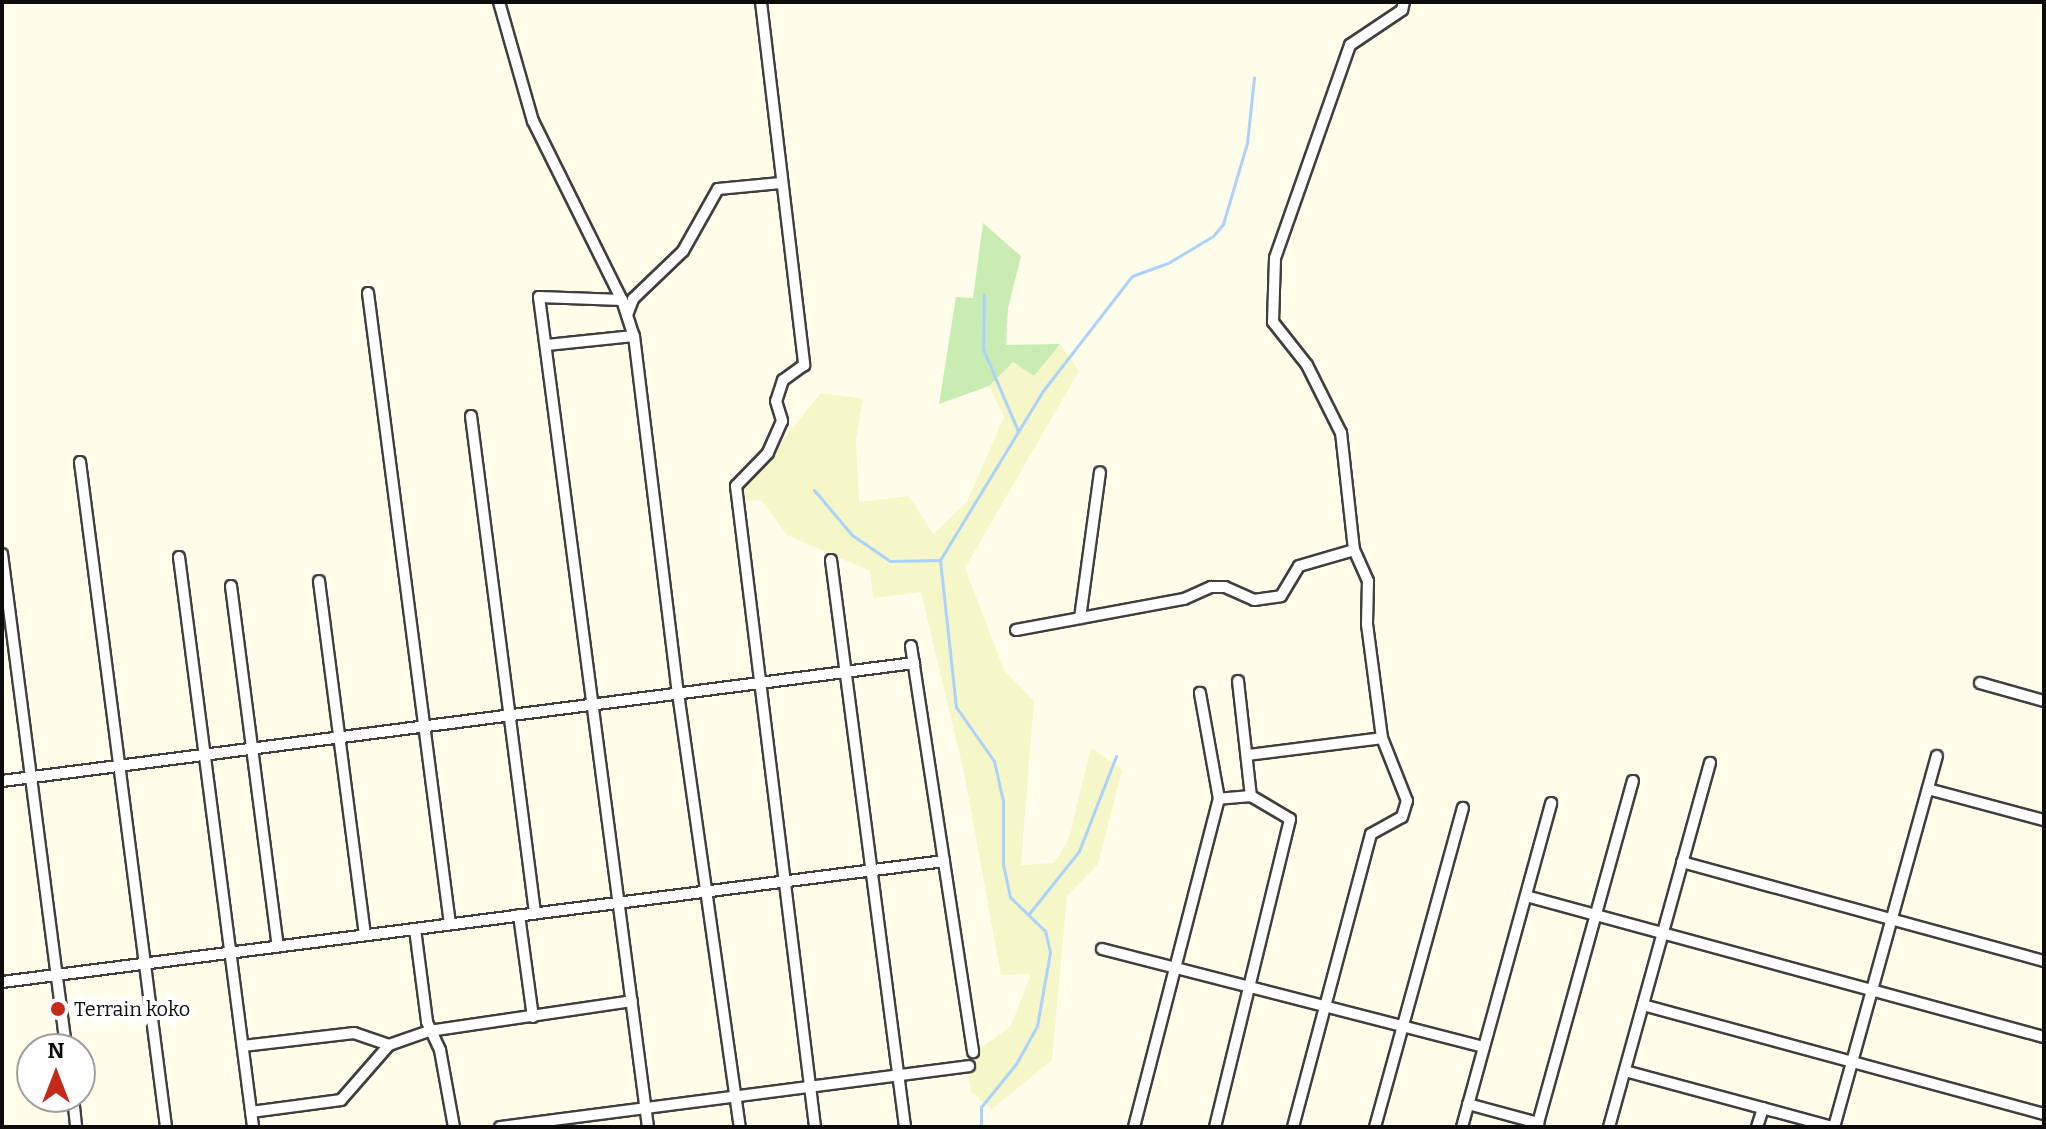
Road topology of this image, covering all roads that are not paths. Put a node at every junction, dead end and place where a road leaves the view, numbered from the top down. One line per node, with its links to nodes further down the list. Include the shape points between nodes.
1 (499, 2): 6 (street, via 533,121)
2 (761, 2): 4 (street)
3 (1404, 2): 13 (street, via 1402,10 1350,45 1275,258 1273,322 1307,365 1341,433)
4 (781, 183): 7 (street, via 718,189 683,251 633,299); 25 (street, via 804,365 783,380 776,401 782,421 768,453 736,486)
5 (368, 293): 32 (street)
6 (622, 300): 7 (street); 9 (street, via 539,297)
7 (627, 315): 8 (street)
8 (634, 336): 9 (street); 27 (street)
9 (547, 345): 30 (street)
10 (471, 416): 31 (street)
11 (80, 462): 40 (street)
12 (1100, 472): 19 (street)
13 (1354, 550): 19 (street, via 1299,566 1281,596 1254,600 1225,587 1211,587 1184,599); 34 (street, via 1368,581 1367,624)
14 (2, 554): 41 (street)
15 (179, 557): 36 (street)
16 (831, 560): 23 (street)
17 (319, 581): 33 (street)
18 (231, 586): 35 (street)
19 (1080, 618): 20 (street)
20 (1016, 630)
21 (911, 646): 22 (street)
22 (914, 663): 23 (street); 50 (street)
23 (846, 673): 25 (street); 52 (street)
24 (1238, 681): 37 (street)
25 (756, 682): 27 (street); 53 (street)
26 (1980, 683): 29 (street)
27 (678, 693): 30 (street); 54 (street)
28 (1200, 693): 46 (street)
29 (2044, 701)
30 (593, 706): 31 (street); 56 (street)
31 (510, 716): 32 (street); 57 (street)
32 (424, 727): 33 (street); 61 (street)
33 (339, 738): 35 (street); 64 (street)
34 (1382, 738): 37 (street); 76 (street, via 1406,787 1406,810 1371,834)
35 (252, 749): 36 (street); 65 (street)
36 (205, 755): 40 (street); 67 (street)
37 (1248, 755): 45 (street)
38 (1937, 756): 44 (street)
39 (1710, 763): 51 (street)
40 (119, 766): 41 (street); 69 (street)
41 (31, 778): 42 (street); 71 (street)
42 (2, 781)
43 (1633, 781): 59 (street)
44 (1928, 789): 49 (street); 60 (street)
45 (1251, 796): 46 (street); 73 (street, via 1290,819)
46 (1219, 799): 70 (street)
47 (1551, 803): 55 (street)
48 (1463, 808): 79 (street)
49 (2044, 820)
50 (944, 861): 52 (street); 86 (street)
51 (1682, 862): 60 (street); 63 (street)
52 (872, 870): 53 (street); 90 (street)
53 (782, 879): 54 (street); 91 (street)
54 (705, 892): 56 (street); 92 (street)
55 (1526, 896): 59 (street); 85 (street)
56 (619, 903): 57 (street); 75 (street)
57 (535, 913): 58 (street)
58 (519, 915): 61 (street); 78 (street)
59 (1596, 915): 63 (street); 93 (street, via 1538,1123)
60 (1891, 919): 68 (street); 74 (street)
61 (450, 924): 62 (street)
62 (415, 929): 64 (street); 80 (street)
63 (1663, 933): 74 (street); 77 (street)
64 (365, 935): 65 (street)
65 (278, 946): 67 (street)
66 (1102, 949): 70 (street)
67 (231, 952): 69 (street); 84 (street)
68 (2044, 961)
69 (145, 963): 71 (street); 98 (street)
70 (1173, 967): 73 (street); 106 (street)
71 (57, 975): 72 (street); 81 (street)
72 (2, 982)
73 (1249, 985): 76 (street); 107 (street)
74 (1872, 990): 82 (street); 87 (street)
75 (632, 1001): 78 (street); 94 (street)
76 (1327, 1004): 79 (street); 108 (street)
77 (1643, 1005): 87 (street); 89 (street)
78 (533, 1017): 80 (street)
79 (1403, 1025): 85 (street); 109 (street)
80 (429, 1031): 83 (street); 100 (street, via 440,1050)
81 (64, 1033)
82 (2044, 1037)
83 (389, 1045): 84 (street, via 354,1033); 96 (street, via 341,1100)
84 (243, 1046): 96 (street)
85 (1484, 1047): 93 (street)
86 (973, 1052)
87 (1852, 1062): 97 (street); 113 (street)
88 (969, 1066): 90 (street)
89 (1625, 1071): 95 (street); 111 (street)
90 (898, 1075): 91 (street); 105 (street)
91 (809, 1084): 92 (street); 104 (street)
92 (736, 1096): 94 (street); 103 (street)
93 (1468, 1104): 110 (street)
94 (646, 1108): 101 (street); 102 (street)
95 (1763, 1108): 112 (street); 113 (street)
96 (251, 1112): 99 (street)
97 (2044, 1114)
98 (166, 1127)
99 (253, 1127)
100 (454, 1127)
101 (500, 1127)
102 (648, 1127)
103 (740, 1127)
104 (815, 1127)
105 (905, 1127)
106 (1134, 1127)
107 (1215, 1127)
108 (1293, 1127)
109 (1375, 1127)
110 (1462, 1127)
111 (1609, 1127)
112 (1757, 1127)
113 (1833, 1127)

